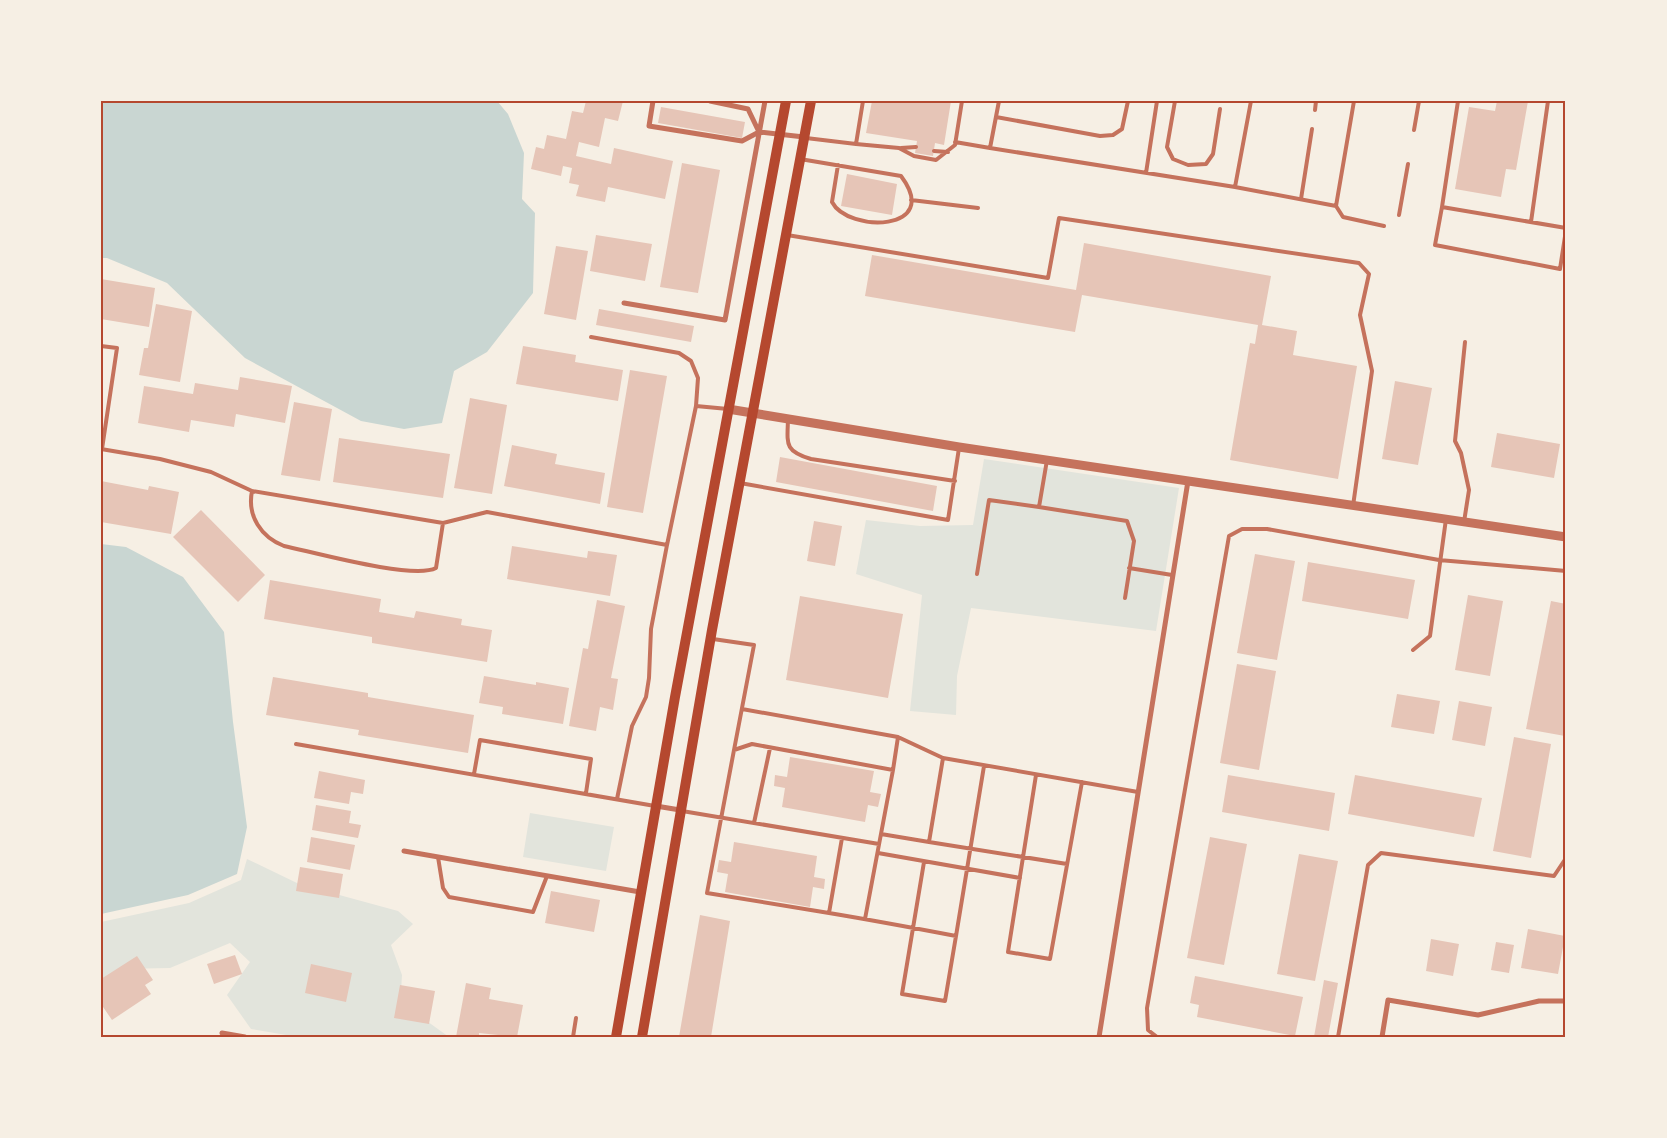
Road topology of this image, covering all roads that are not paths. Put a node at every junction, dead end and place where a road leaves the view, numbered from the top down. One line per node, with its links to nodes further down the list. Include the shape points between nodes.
1 (653, 101): 23 (street, via 649,126 742,141)
2 (710, 101): 23 (street, via 748,109)
3 (765, 101): 23 (street)
4 (786, 101): 24 (main road)
5 (811, 101): 25 (main road)
6 (863, 101): 27 (lane)
7 (962, 101): 26 (lane)
8 (999, 101): 20 (lane)
9 (1128, 101): 20 (lane, via 1122,129 1113,135 1100,136)
10 (1157, 101): 36 (lane)
11 (1175, 101): 18 (lane, via 1167,147 1173,159 1188,166 1206,164 1213,154)
12 (1251, 101): 37 (lane)
13 (1316, 101): 19 (lane)
14 (1354, 101): 40 (lane)
15 (1419, 101): 22 (lane)
16 (1458, 101): 41 (lane)
17 (1548, 101): 44 (lane)
18 (1220, 108)
19 (1315, 110)
20 (996, 117): 30 (lane)
21 (1312, 129): 38 (lane)
22 (1414, 130)
23 (759, 132): 24 (street); 48 (street, via 725,320)
24 (780, 134): 25 (street); 53 (main road)
25 (804, 137): 27 (lane); 33 (main road)
26 (955, 142): 30 (lane); 32 (lane)
27 (856, 144): 28 (lane)
28 (899, 148): 29 (lane); 32 (lane, via 914,156 936,160)
29 (916, 148)
30 (990, 148): 36 (lane)
31 (934, 151): 32 (lane)
32 (948, 152)
33 (800, 159): 35 (lane); 47 (main road)
34 (1408, 164): 43 (lane)
35 (838, 165): 39 (lane, via 901,176 910,189); 39 (lane, via 832,202 842,214 891,222 908,213)
36 (1146, 173): 37 (lane)
37 (1236, 187): 38 (lane)
38 (1301, 199): 40 (lane)
39 (911, 200): 42 (lane)
40 (1336, 206): 45 (lane, via 1343,217)
41 (1442, 207): 44 (lane); 46 (lane, via 1435,245 1560,269)
42 (978, 208)
43 (1399, 215)
44 (1531, 222): 46 (lane)
45 (1384, 226)
46 (1566, 229)
47 (787, 235): 54 (main road); 63 (lane, via 1048,278 1059,218 1358,262 1369,274 1360,315 1372,371)
48 (624, 303)
49 (591, 337): 52 (lane, via 679,353 691,361 698,378)
50 (1466, 342): 66 (lane, via 1454,440 1461,453 1469,490)
51 (101, 346): 57 (lane, via 116,348)
52 (696, 406): 53 (lane); 69 (lane)
53 (728, 409): 54 (street); 92 (main road)
54 (754, 413): 55 (street); 61 (main road)
55 (788, 420): 56 (street); 60 (lane, via 787,442 797,454 811,459)
56 (959, 447): 58 (street); 60 (lane)
57 (102, 449): 62 (lane, via 211,472)
58 (1047, 460): 59 (street); 64 (lane)
59 (1188, 480): 63 (street); 74 (street)
60 (955, 481): 61 (lane, via 948,520)
61 (740, 483): 76 (main road)
62 (252, 491): 67 (lane); 67 (lane, via 250,502 254,518 272,541 400,570 423,572 436,568)
63 (1353, 506): 65 (street)
64 (1039, 507): 71 (lane, via 1127,521 1134,541); 73 (lane, via 989,500)
65 (1446, 519): 66 (street); 70 (lane)
66 (1464, 522): 68 (street)
67 (442, 523): 69 (lane, via 487,512)
68 (1566, 537)
69 (667, 545): 91 (lane, via 651,629 646,697 632,726)
70 (1439, 560): 72 (lane); 77 (lane, via 1430,636); 124 (lane, via 1267,529 1242,529 1229,536 1147,1008 1148,1030)
71 (1129, 568): 74 (lane); 75 (lane)
72 (1566, 571)
73 (977, 574)
74 (1172, 575): 89 (street)
75 (1125, 598)
76 (710, 639): 78 (lane, via 754,645); 93 (main road)
77 (1413, 650)
78 (742, 709): 79 (lane); 82 (lane)
79 (898, 738): 83 (lane); 85 (lane)
80 (296, 744): 86 (lane)
81 (770, 748): 82 (lane, via 752,744); 85 (lane); 95 (lane)
82 (734, 750): 94 (lane)
83 (943, 758): 84 (lane); 98 (lane)
84 (984, 766): 87 (lane); 100 (lane)
85 (892, 770): 96 (lane)
86 (474, 774): 90 (lane); 90 (lane, via 480,740 591,759)
87 (1036, 775): 88 (lane); 104 (lane)
88 (1082, 782): 89 (lane); 107 (lane)
89 (1138, 792): 123 (street)
90 (586, 793): 91 (lane)
91 (617, 799): 92 (lane)
92 (655, 806): 93 (street); 111 (main road)
93 (680, 810): 94 (lane); 122 (main road)
94 (721, 817): 95 (lane); 112 (lane, via 707,893)
95 (754, 823): 97 (lane)
96 (881, 834): 98 (lane); 99 (lane)
97 (842, 838): 99 (lane); 112 (lane)
98 (928, 842): 100 (lane)
99 (879, 844): 102 (lane)
100 (971, 849): 104 (lane); 108 (lane)
101 (404, 851): 103 (street)
102 (878, 853): 106 (lane); 113 (lane)
103 (438, 857): 109 (street); 109 (lane, via 443,888 449,897 515,910 533,912)
104 (1024, 857): 107 (lane); 110 (lane)
105 (1566, 858): 125 (lane, via 1554,876 1381,854 1368,865)
106 (924, 862): 108 (lane); 114 (lane)
107 (1067, 864): 110 (lane, via 1050,959 1008,952)
108 (967, 869): 110 (lane); 115 (lane)
109 (548, 876): 111 (street)
110 (1020, 878)
111 (640, 892): 121 (main road)
112 (829, 913): 113 (lane)
113 (865, 919): 114 (lane)
114 (913, 928): 115 (lane); 115 (lane, via 902,994 945,1001)
115 (956, 936)
116 (1566, 1001): 126 (street, via 1539,1001 1478,1015 1388,1000)
117 (576, 1018): 120 (lane)
118 (222, 1033): 119 (street)
119 (245, 1037)
120 (573, 1037)
121 (616, 1037)
122 (642, 1037)
123 (1099, 1037)
124 (1157, 1037)
125 (1338, 1037)
126 (1382, 1037)

